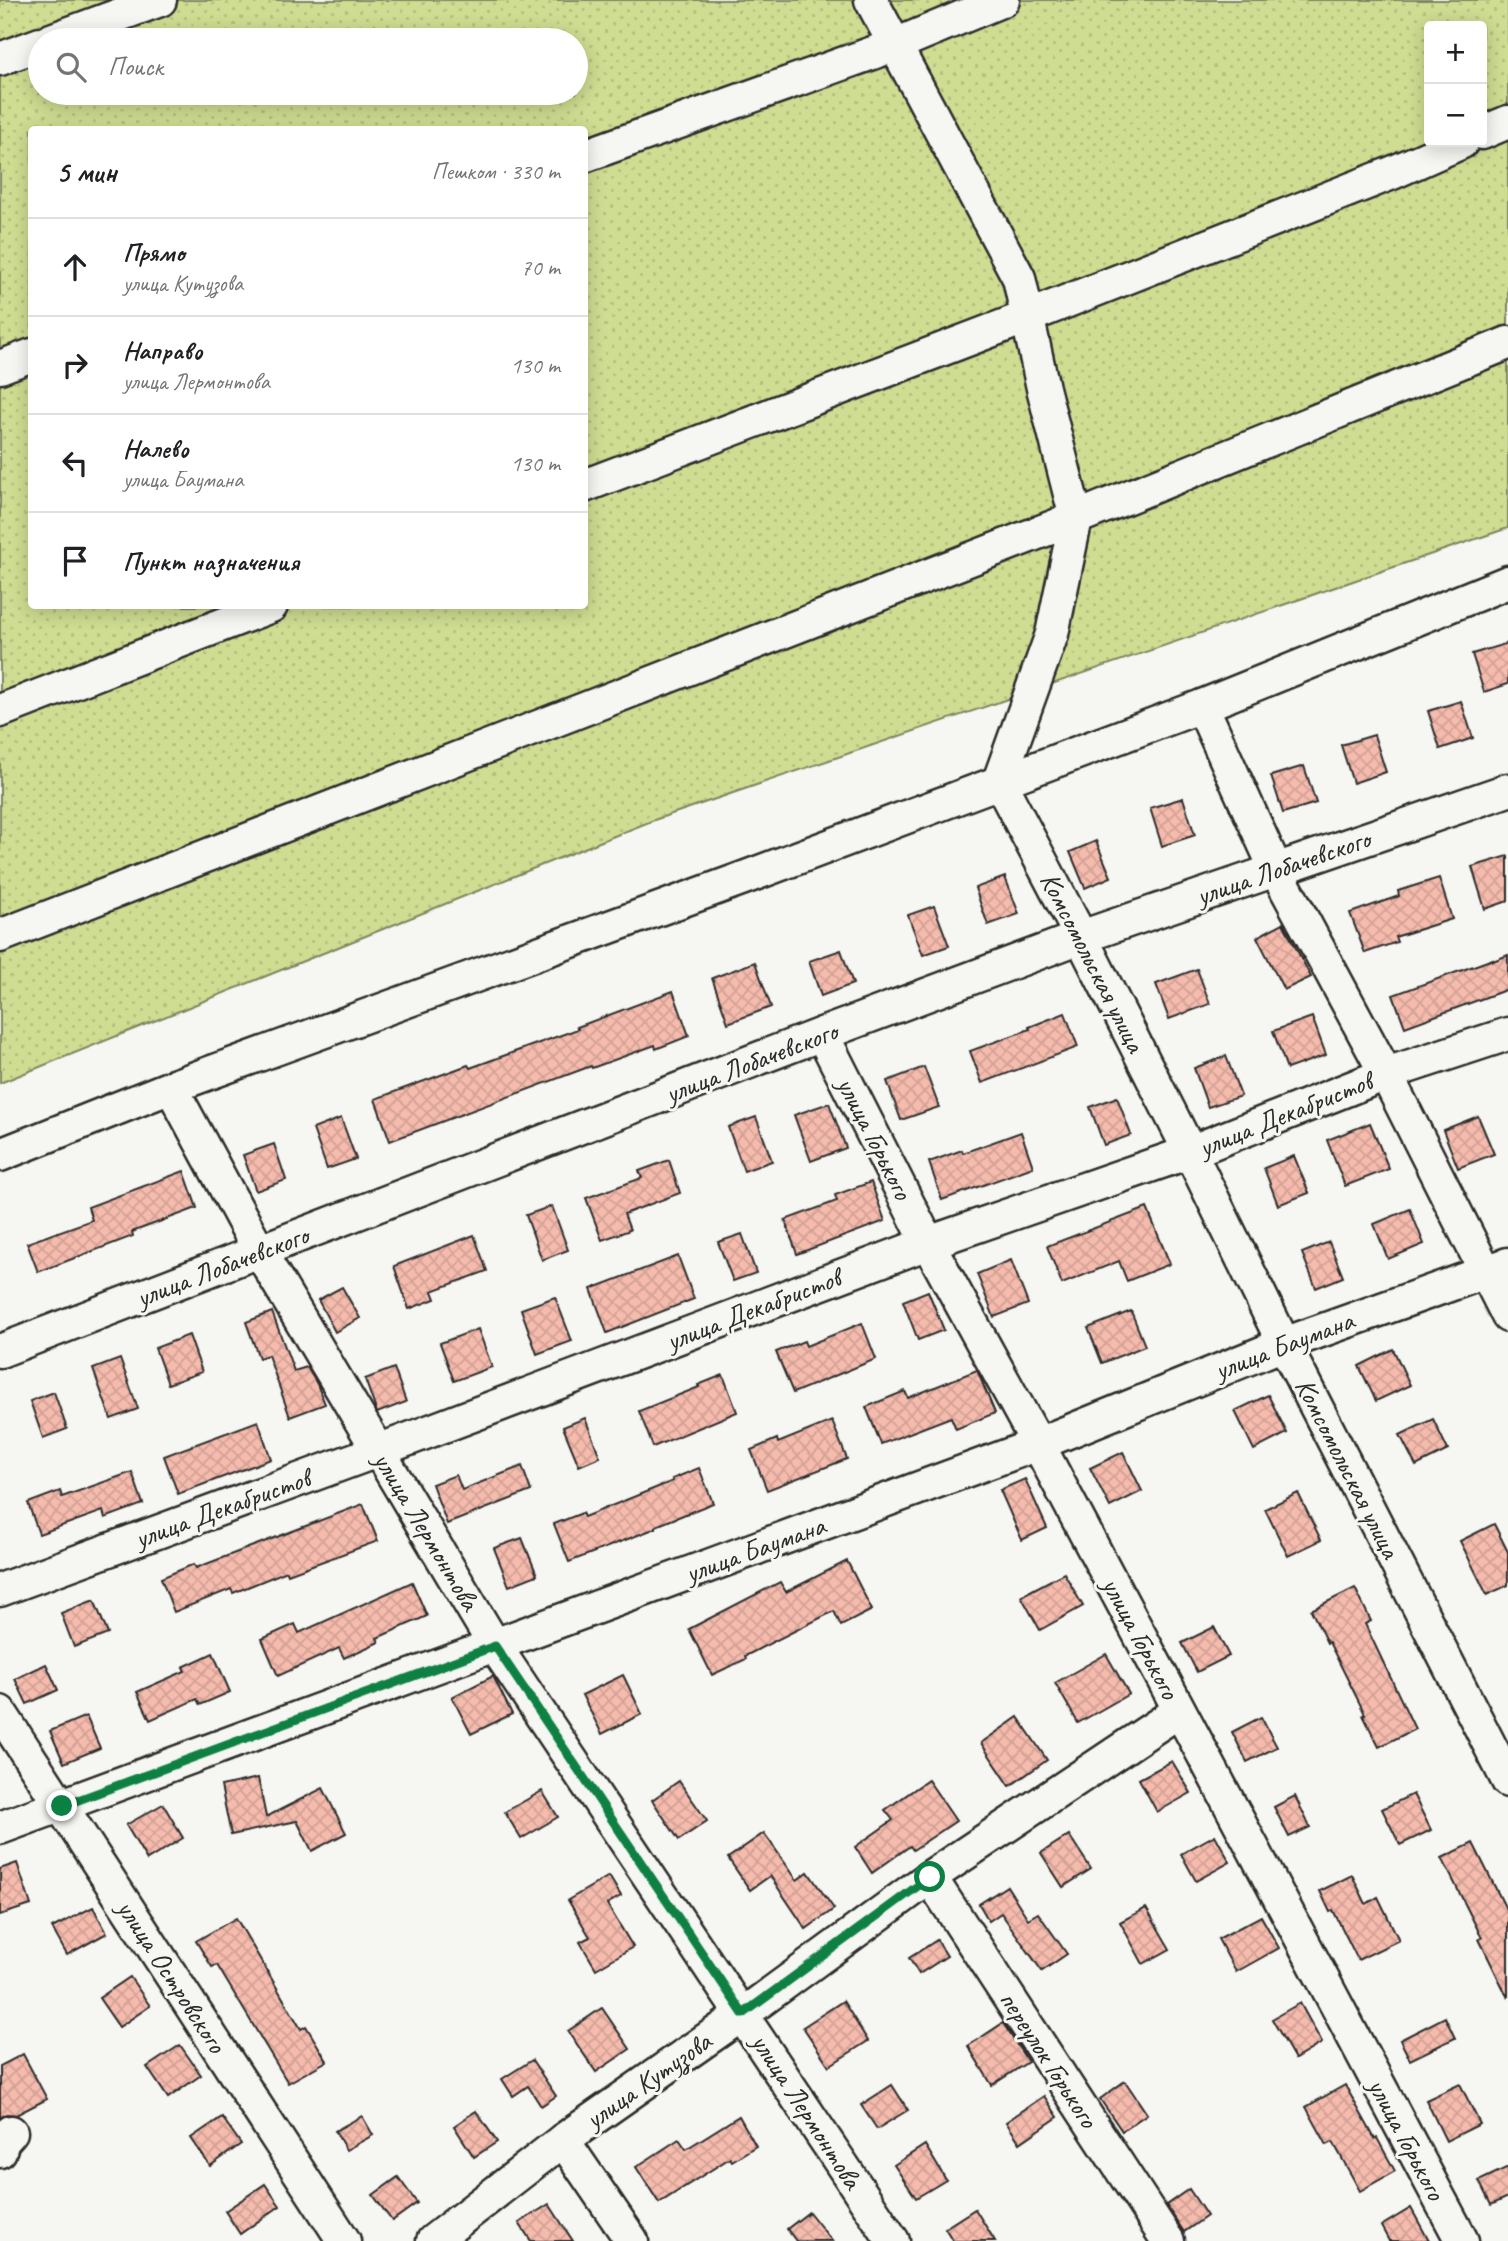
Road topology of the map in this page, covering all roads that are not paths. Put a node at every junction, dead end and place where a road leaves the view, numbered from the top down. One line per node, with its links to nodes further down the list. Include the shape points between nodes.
1 (160, 0): 4 (street)
2 (871, 0): 5 (street)
3 (1003, 0): 5 (street)
4 (84, 28)
5 (895, 45): 11 (street); 12 (street, via 1019,278)
6 (28, 48): 7 (street)
7 (0, 58)
8 (1508, 122): 9 (street)
9 (1487, 131)
10 (1451, 147): 12 (street)
11 (588, 155)
12 (1027, 317): 16 (street); 17 (street)
13 (1508, 342): 17 (street)
14 (28, 356): 15 (street)
15 (0, 367)
16 (588, 484)
17 (1076, 518): 22 (street, via 1052,634); 25 (street)
18 (1508, 582): 20 (street)
19 (263, 609): 21 (street)
20 (1202, 706): 22 (street); 24 (street)
21 (0, 711)
22 (999, 781): 26 (street, Комсомольская улица); 30 (street)
23 (1508, 790): 24 (street, улица Лобачевского)
24 (1276, 870): 26 (street, улица Лобачевского); 29 (street)
25 (0, 936)
26 (1081, 937): 27 (street, улица Лобачевского); 31 (street, Комсомольская улица)
27 (822, 1034): 33 (street, улица Горького); 34 (street, улица Лобачевского)
28 (1508, 1034): 29 (street, улица Декабристов)
29 (1386, 1074): 31 (street, улица Декабристов); 35 (street)
30 (172, 1087): 32 (street); 34 (street, улица Лермонтова)
31 (1190, 1152): 33 (street, улица Декабристов); 37 (street, Комсомольская улица)
32 (0, 1155)
33 (928, 1243): 39 (street, улица Горького); 40 (street, улица Декабристов)
34 (260, 1252): 38 (street, улица Лобачевского); 40 (street, улица Лермонтова)
35 (1496, 1268): 36 (street); 37 (street, улица Баумана)
36 (1508, 1316)
37 (1284, 1344): 39 (street, улица Баумана); 45 (street, Комсомольская улица)
38 (0, 1351)
39 (1038, 1444): 42 (street, улица Баумана); 43 (street, улица Горького)
40 (380, 1450): 41 (street, улица Декабристов); 42 (street, улица Лермонтова)
41 (0, 1590)
42 (495, 1646): 46 (street, улица Баумана); 49 (street, улица Лермонтова)
43 (1179, 1711): 48 (street, улица Кутузова); 56 (street, улица Горького)
44 (0, 1712): 46 (street, улица Островского)
45 (1508, 1781)
46 (62, 1806): 47 (street, улица Баумана); 51 (street, улица Островского)
47 (0, 1829)
48 (930, 1877): 49 (street, улица Кутузова); 55 (street, переулок Горького)
49 (743, 2014): 50 (street, улица Кутузова); 54 (street, улица Лермонтова)
50 (563, 2140): 52 (street, улица Кутузова); 53 (street)
51 (344, 2241)
52 (433, 2241)
53 (632, 2241)
54 (893, 2241)
55 (1168, 2241)
56 (1462, 2241)

